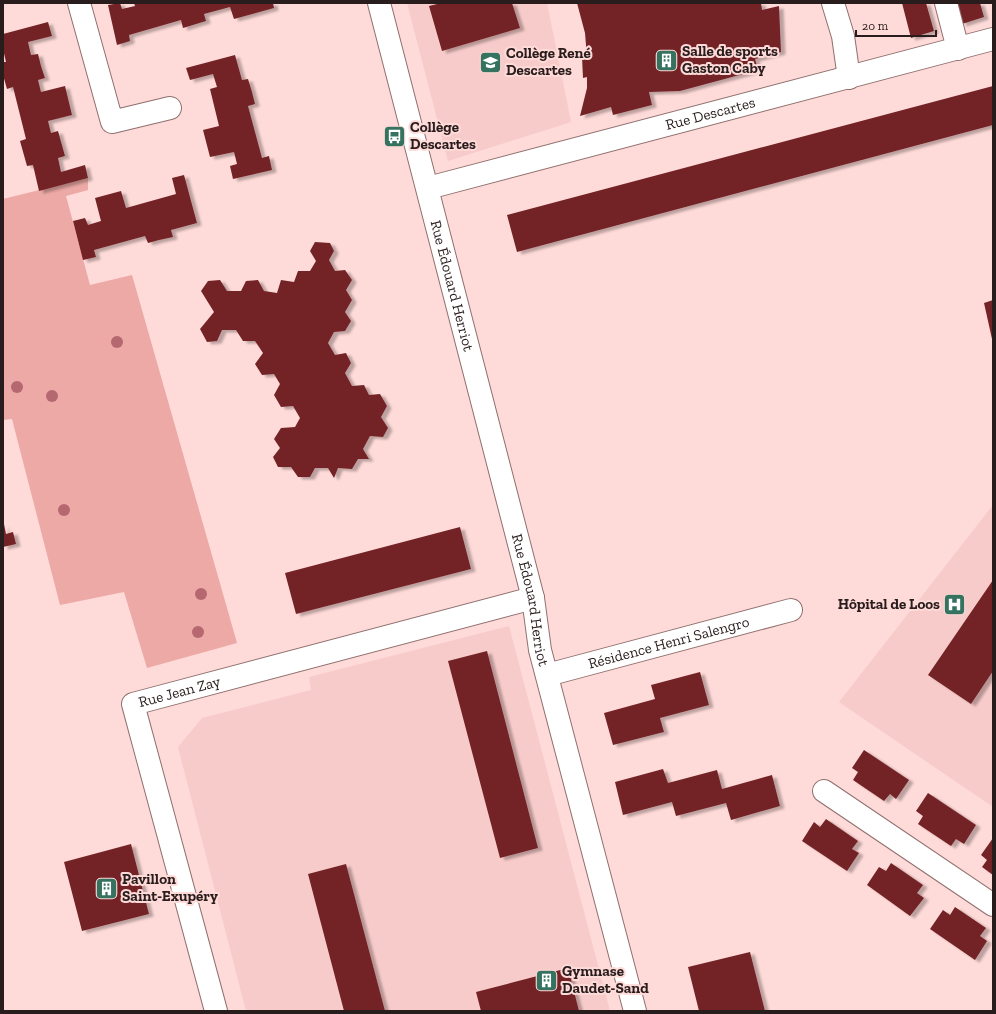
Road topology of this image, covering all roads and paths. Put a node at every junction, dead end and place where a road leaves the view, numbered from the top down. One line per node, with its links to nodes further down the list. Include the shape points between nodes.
1 (79, 3): 8 (street, via 112,122)
2 (379, 3): 9 (street, Rue Édouard Herriot)
3 (833, 3): 7 (street, via 843,36)
4 (946, 3): 6 (street)
5 (993, 39): 6 (street, Rue Descartes)
6 (958, 49): 7 (street, Rue Descartes)
7 (849, 78): 9 (street, Rue Descartes)
8 (170, 108)
9 (428, 188): 10 (street, Rue Édouard Herriot)
10 (533, 598): 12 (street, Rue Édouard Herriot, via 540,650); 15 (street, Rue Jean Zay, via 133,704)
11 (791, 610): 12 (street, Résidence Henri Salengro)
12 (547, 675): 16 (street, Rue Édouard Herriot)
13 (824, 791): 14 (street)
14 (993, 905)
15 (216, 1011)
16 (635, 1011)

